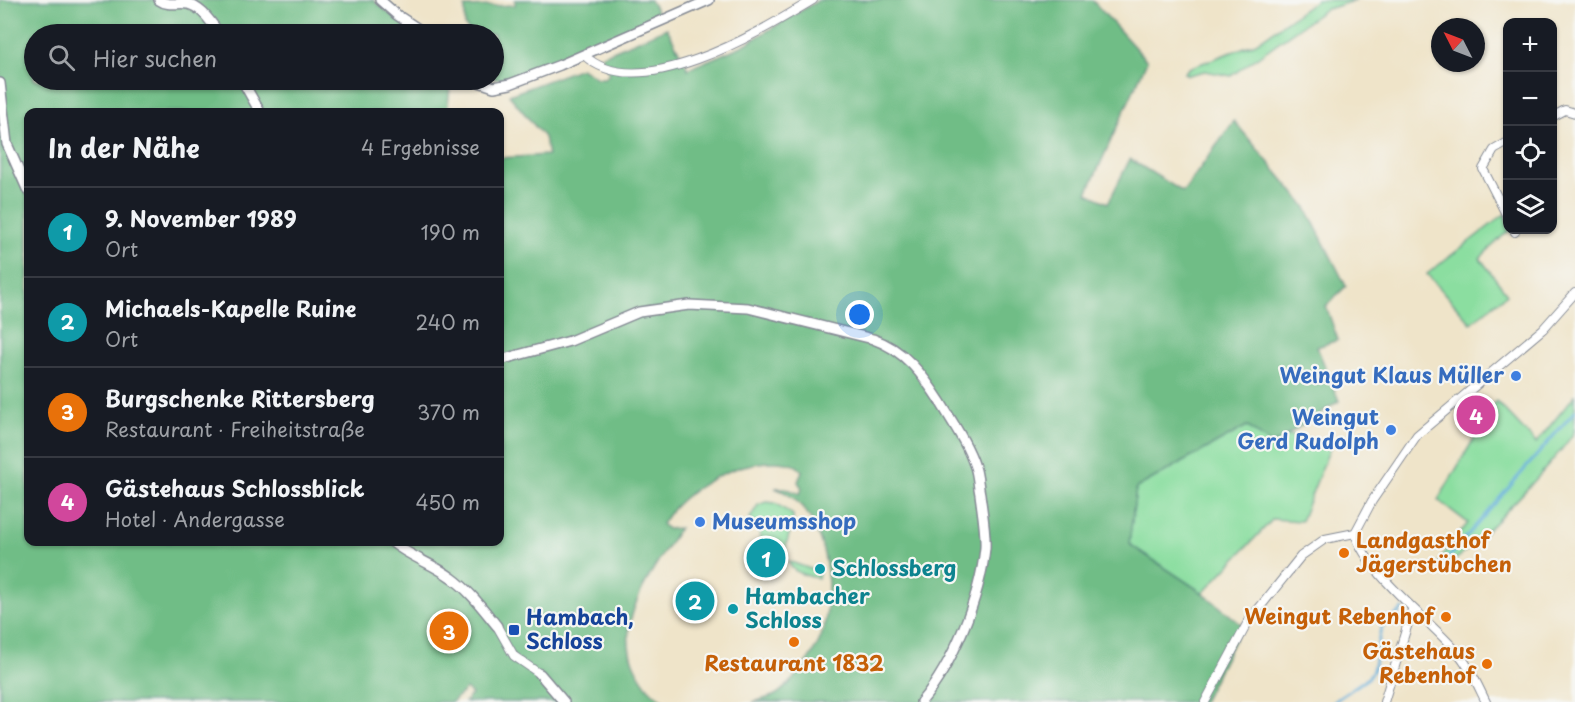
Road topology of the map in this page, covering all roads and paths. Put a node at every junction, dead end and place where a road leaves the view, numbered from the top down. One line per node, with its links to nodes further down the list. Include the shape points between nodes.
1 (159, 0): 5 (street, via 166,5 185,3 195,7)
2 (708, 0): 7 (street)
3 (813, 0): 7 (street, via 743,40 671,69 619,70 595,63)
4 (384, 1): 6 (street)
5 (212, 24)
6 (413, 24)
7 (584, 55): 9 (street)
8 (0, 83): 15 (street, via 7,144)
9 (504, 85)
10 (248, 90): 11 (street)
11 (258, 108)
12 (1575, 113): 13 (street, via 1565,110)
13 (1557, 114)
14 (1503, 145): 16 (street, via 1494,150 1483,169)
15 (24, 182)
16 (1503, 208)
17 (1575, 293): 19 (street, via 1543,329 1417,435)
18 (504, 359): 25 (street, via 570,341 639,312 689,305 748,308 873,339 903,355 936,396 976,467 985,547 979,578 953,651 937,683)
19 (1355, 533): 21 (street, via 1361,548); 26 (street, via 1325,539 1302,556 1248,622)
20 (397, 546): 22 (street, via 451,576)
21 (1412, 610): 27 (street); 28 (street, via 1457,651)
22 (497, 626): 23 (street, via 518,660)
23 (540, 674): 24 (street)
24 (564, 702)
25 (921, 702)
26 (1205, 702)
27 (1384, 702)
28 (1486, 702)

